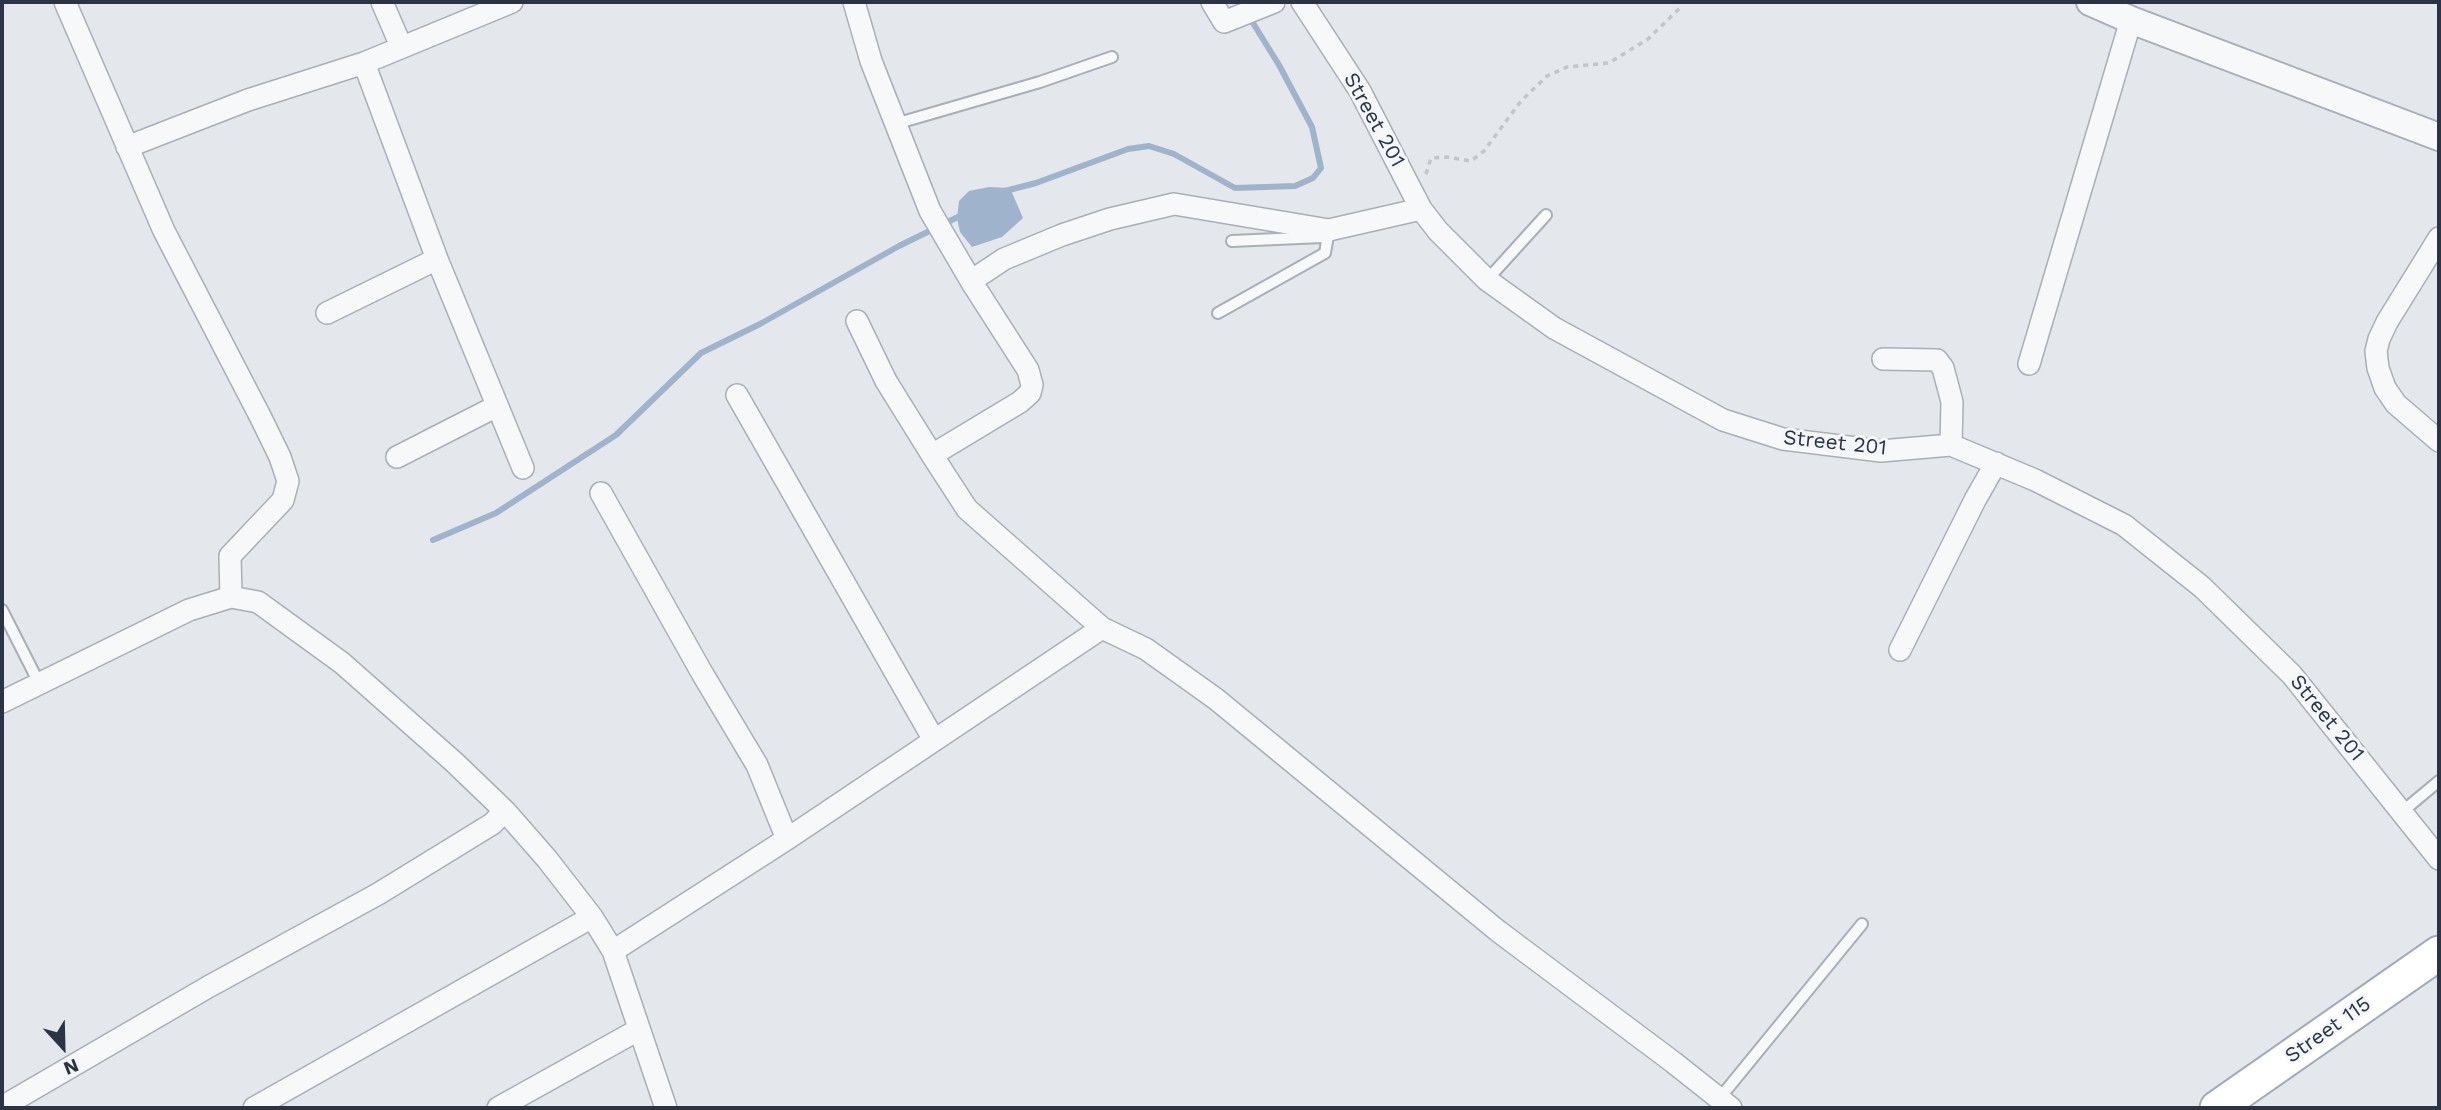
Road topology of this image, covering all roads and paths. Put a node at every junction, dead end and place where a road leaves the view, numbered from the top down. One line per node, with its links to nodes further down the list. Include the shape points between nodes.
1 (65, 2): 16 (street)
2 (382, 2): 11 (street)
3 (512, 2): 11 (street)
4 (854, 2): 14 (street)
5 (1212, 2): 6 (street, via 1224,22)
6 (1274, 2)
7 (1302, 2): 17 (street, Street 201, via 1360,91)
8 (2092, 2): 10 (street)
9 (1681, 7): 17 (path, via 1648,39 1609,63 1567,67 1546,76 1471,161 1431,158)
10 (2131, 20): 15 (street); 29 (street)
11 (401, 46): 13 (street)
12 (1112, 57): 14 (lane)
13 (364, 63): 16 (street, via 248,100); 22 (street)
14 (895, 124): 23 (street, via 932,215)
15 (2439, 137)
16 (127, 147): 39 (street, via 288,481 284,500 230,556)
17 (1418, 202): 19 (street); 24 (street, Street 201, via 1437,231)
18 (1546, 215): 24 (lane)
19 (1329, 234): 21 (lane); 23 (street, via 1174,204 1062,235 1004,259); 26 (lane, via 1325,253 1316,260)
20 (2439, 238): 32 (street, via 2387,323 2376,351 2385,388 2396,404)
21 (1232, 241)
22 (437, 258): 25 (street); 31 (street)
23 (971, 281): 34 (street, via 1028,370 1032,386 1020,402)
24 (1488, 281): 33 (street, Street 201, via 1554,328 1723,420 1783,439 1881,451)
25 (327, 313)
26 (1218, 313)
27 (857, 321): 34 (street, via 886,381)
28 (1883, 359): 33 (street, via 1937,360 1952,402)
29 (2029, 364)
30 (737, 395): 45 (street)
31 (496, 406): 35 (street); 37 (street)
32 (2439, 441)
33 (1951, 445): 36 (street, Street 201)
34 (932, 455): 41 (street, via 967,509)
35 (397, 457)
36 (1996, 463): 42 (street); 48 (street, Street 201, via 2124,525 2202,587 2292,675)
37 (523, 468)
38 (601, 493): 49 (street, via 757,765)
39 (232, 597): 43 (street, via 188,610); 47 (street, via 258,602 342,663)
40 (2, 610): 43 (lane)
41 (1102, 628): 45 (street); 56 (street, via 1146,649 1216,699 1498,931)
42 (1900, 650)
43 (39, 683): 44 (street)
44 (2, 702)
45 (934, 740): 49 (street)
46 (2439, 781): 48 (lane)
47 (505, 811): 51 (street); 57 (street, via 492,824 379,894)
48 (2403, 811): 50 (street, Street 201)
49 (787, 839): 53 (street)
50 (2439, 859)
51 (592, 917): 53 (street); 58 (street)
52 (1862, 924): 56 (lane)
53 (613, 951): 55 (street)
54 (2439, 953): 61 (main road, Street 115)
55 (638, 1030): 59 (street); 60 (street)
56 (1725, 1104)
57 (2, 1107)
58 (254, 1108)
59 (498, 1108)
60 (666, 1108)
61 (2217, 1108)

